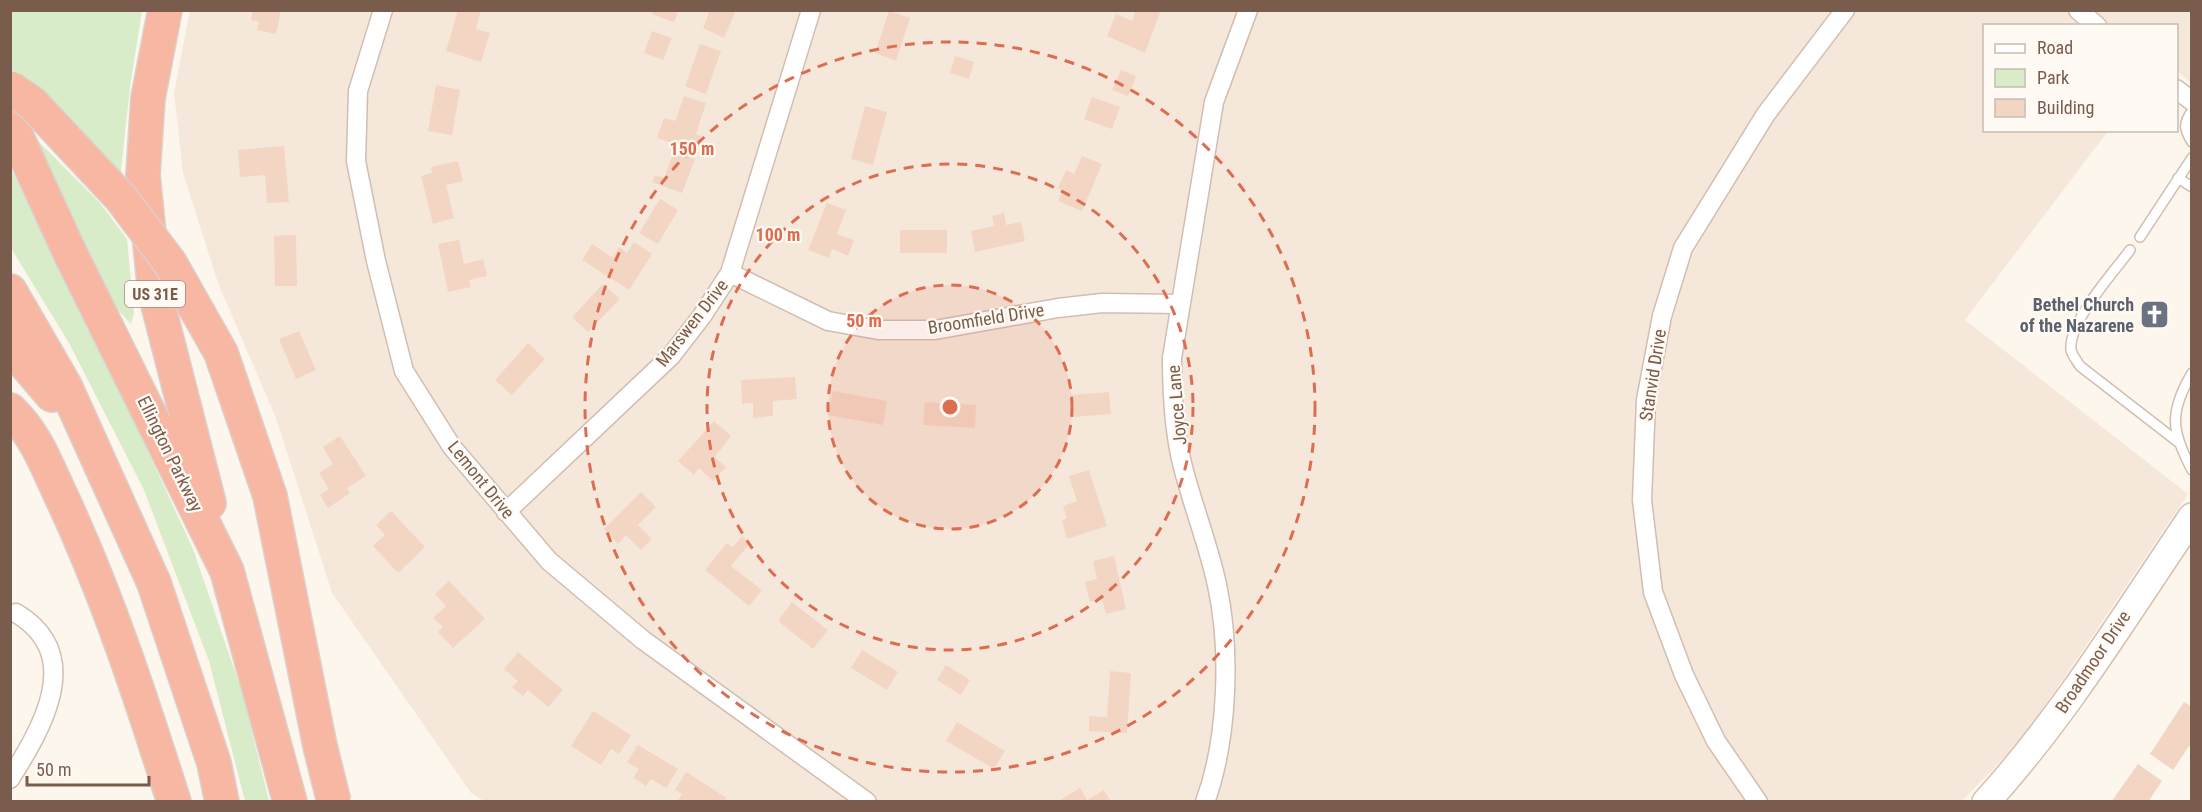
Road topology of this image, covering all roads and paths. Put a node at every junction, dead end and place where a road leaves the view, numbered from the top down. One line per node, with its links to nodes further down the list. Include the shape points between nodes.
1 (165, 10): 30 (highway, US 31E, via 148,98 143,175 154,293)
2 (383, 10): 28 (street, Lemont Drive, via 358,91 356,161 376,261 404,370 452,447)
3 (811, 10): 19 (street, Marswen Drive)
4 (1248, 10): 21 (street, Joyce Lane, via 1214,102)
5 (1845, 10): 39 (street, Stanvid Drive, via 1766,114 1683,248 1662,316 1646,400 1642,500 1653,592 1684,675 1716,741)
6 (2078, 10): 7 (street)
7 (2095, 24)
8 (10, 88): 36 (highway, bridge, via 32,102 121,198 170,263 221,353 270,496)
9 (2178, 90): 10 (street)
10 (2192, 101)
11 (2192, 111): 13 (lane, via 2184,129)
12 (10, 122): 30 (highway, Ellington Parkway)
13 (2192, 142)
14 (2192, 158): 15 (lane)
15 (2178, 178): 16 (lane); 17 (lane)
16 (2192, 188)
17 (2140, 237)
18 (2130, 250): 25 (lane, via 2093,300 2073,335 2071,351 2080,366)
19 (730, 273): 21 (street, Broomfield Drive, via 828,321 878,330 934,330 1102,303); 28 (street, Marswen Drive, via 670,356)
20 (10, 291): 26 (highway, via 65,386)
21 (1181, 304): 38 (street, Joyce Lane, via 1172,358 1172,392 1183,469 1218,586 1226,662 1221,739)
22 (10, 346): 26 (highway, via 40,379)
23 (2192, 373): 25 (lane, via 2174,416)
24 (10, 410): 33 (highway, via 29,428 76,527)
25 (2178, 442): 27 (lane)
26 (98, 459): 34 (highway, via 154,583 214,763)
27 (2192, 470)
28 (507, 512): 37 (street, Lemont Drive, via 549,561 643,640)
29 (2192, 517): 40 (main road, Broadmoor Drive, via 2026,758)
30 (227, 571): 35 (highway, Ellington Parkway / US 31E)
31 (16, 613): 32 (street, via 32,622 49,650 56,675 52,700)
32 (10, 779)
33 (174, 801)
34 (222, 801)
35 (290, 801)
36 (334, 801)
37 (867, 801)
38 (1205, 801)
39 (1758, 801)
40 (1986, 801)

